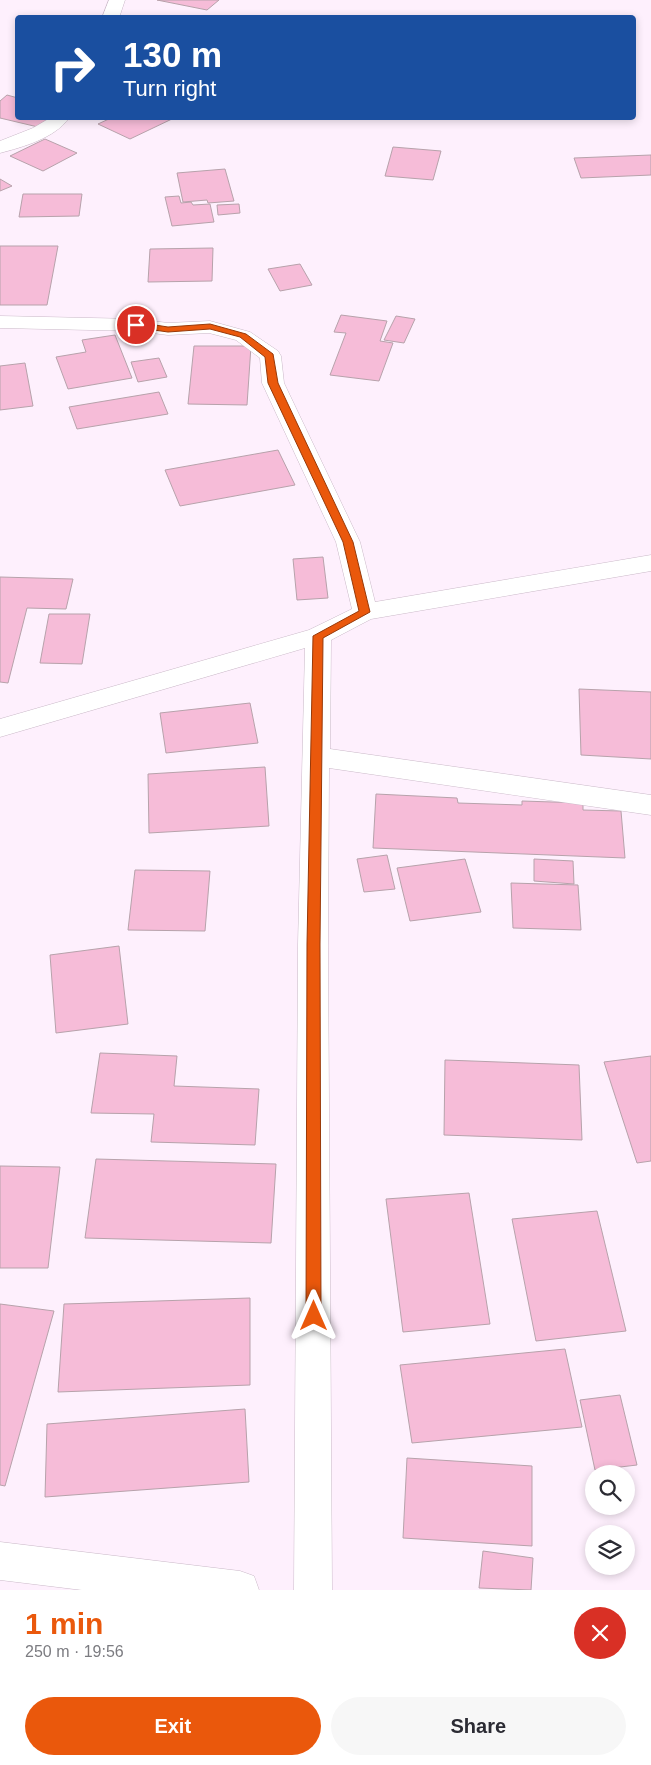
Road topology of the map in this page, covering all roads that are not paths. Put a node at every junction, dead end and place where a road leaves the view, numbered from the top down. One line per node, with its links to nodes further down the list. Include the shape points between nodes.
1 (117, 0): 2 (street)
2 (111, 15)
3 (58, 120): 4 (street, via 31,136)
4 (0, 147)
5 (0, 322): 7 (street, via 136,325 168,330 210,327 243,336 270,356 273,383 348,542)
6 (651, 563): 7 (street)
7 (365, 612): 8 (street)
8 (318, 636): 9 (street); 10 (street)
9 (0, 728)
10 (317, 757): 11 (street); 14 (street)
11 (651, 805)
12 (0, 1561): 13 (street)
13 (240, 1590)
14 (313, 1590)

